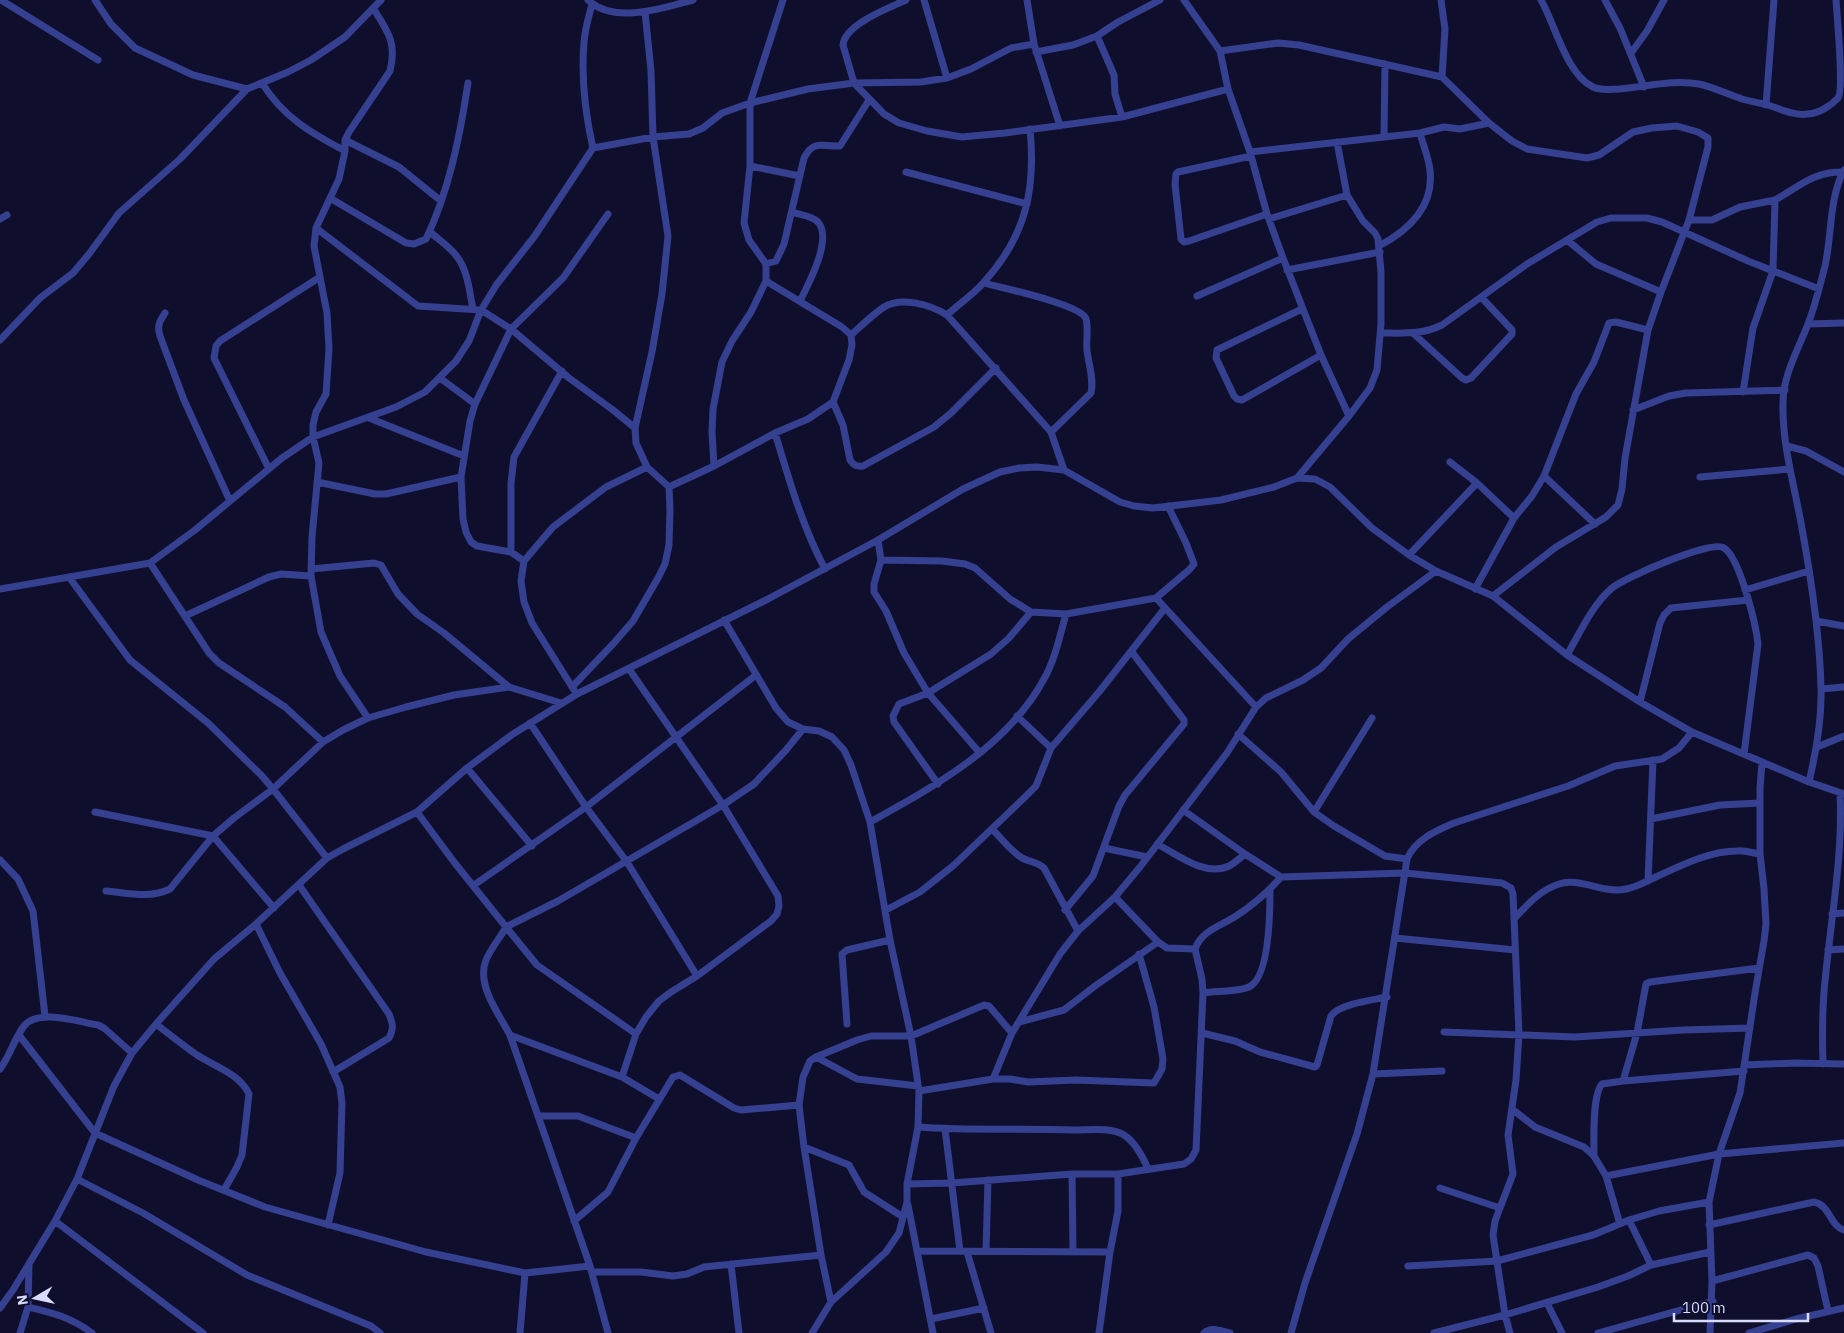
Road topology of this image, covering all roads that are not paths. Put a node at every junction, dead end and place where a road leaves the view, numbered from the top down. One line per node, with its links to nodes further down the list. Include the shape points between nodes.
1 (1, 0): 26 (street)
2 (94, 0): 34 (street, via 111,24 135,48 193,75)
3 (381, 0): 19 (street)
4 (693, 0): 20 (street)
5 (783, 0): 37 (street)
6 (906, 0): 32 (street, via 848,32 843,45)
7 (924, 0): 29 (street)
8 (1027, 0): 22 (street)
9 (1160, 0): 18 (street)
10 (1184, 0): 23 (street)
11 (1441, 0): 28 (street, via 1445,29)
12 (1541, 0): 33 (street, via 1561,46 1584,80 1603,90)
13 (1605, 0): 25 (street)
14 (1664, 0): 25 (street)
15 (1774, 0): 38 (street)
16 (1836, 0): 38 (street, via 1841,77 1839,97 1821,110 1808,114)
17 (590, 2): 20 (street, via 605,10); 48 (street, via 583,59 585,112)
18 (1151, 2): 21 (street)
19 (373, 8): 30 (street, via 345,36 317,56); 46 (street, via 390,35 393,60 385,81)
20 (645, 12): 45 (street)
21 (1097, 36): 24 (street, via 1073,45); 39 (street, via 1114,75 1115,94)
22 (1034, 44): 24 (street); 29 (street, via 1012,48)
23 (1220, 51): 27 (street, via 1278,43); 35 (street)
24 (1036, 52): 41 (street)
25 (1631, 53): 33 (street)
26 (98, 60)
27 (1385, 64): 28 (street); 44 (street)
28 (1442, 77): 40 (street)
29 (947, 78): 32 (street, via 921,82)
30 (262, 83): 34 (street); 49 (street, via 282,110 313,134)
31 (468, 83): 58 (street, via 457,146)
32 (854, 83): 36 (street); 37 (street, via 808,89)
33 (1644, 87): 38 (street, via 1682,82 1699,84)
34 (247, 89): 92 (street, via 180,159 119,213 73,272 40,298)
35 (1228, 89): 39 (street); 50 (street)
36 (869, 100): 42 (street, via 900,123 927,131 962,137); 54 (street, via 840,146 817,145 808,149)
37 (750, 103): 45 (street, via 722,112 703,128 689,134); 51 (street)
38 (1766, 105)
39 (1122, 117): 41 (street)
40 (1490, 123): 43 (street, via 1466,128 1444,127); 63 (street, via 1527,149 1588,158 1599,155 1634,132 1677,126 1698,132 1708,138 1708,147)
41 (1060, 126): 42 (street)
42 (1030, 129): 59 (street, via 1033,157)
43 (1420, 133): 44 (street); 68 (street, via 1430,170 1426,201 1403,232)
44 (1384, 136): 47 (street)
45 (653, 137): 48 (street); 104 (street, via 668,236 662,294)
46 (345, 140): 49 (street); 58 (street, via 399,167)
47 (1337, 142): 50 (street); 55 (street)
48 (593, 148): 81 (street, via 534,237)
49 (345, 151): 56 (street, via 339,179)
50 (1251, 154): 62 (street); 62 (street, via 1176,174 1181,239 1189,241)
51 (750, 166): 54 (street); 70 (street, via 744,223 749,240)
52 (1844, 171): 57 (street, via 1811,177); 76 (street, via 1838,186)
53 (906, 172): 59 (street)
54 (800, 176): 60 (street)
55 (1347, 195): 62 (street); 68 (street, via 1375,233)
56 (330, 198): 64 (street); 66 (street, via 406,243 420,242)
57 (1775, 200): 63 (street, via 1740,207 1712,220); 72 (street)
58 (441, 201): 66 (street)
59 (1027, 204): 75 (street, via 1013,241)
60 (792, 212): 70 (street, via 779,258); 80 (street, via 819,223 822,238 819,260)
61 (608, 214): 87 (street, via 563,278)
62 (1268, 216): 69 (street)
63 (1689, 220): 65 (street)
64 (316, 228): 73 (street, via 314,246); 81 (street, via 418,306)
65 (1685, 231): 67 (street, via 1647,218 1610,218); 72 (street); 77 (street)
66 (430, 232): 81 (street, via 462,263)
67 (1567, 240): 77 (street, via 1596,264); 79 (street)
68 (1380, 249): 71 (street); 89 (street)
69 (1283, 258): 71 (street); 78 (street)
70 (766, 264): 74 (street)
71 (1287, 270): 82 (street)
72 (1773, 270): 76 (street); 98 (street, via 1753,328)
73 (320, 277): 107 (street, via 327,313 328,385 316,412); 113 (street, via 216,346 214,358)
74 (766, 281): 80 (street); 111 (street, via 722,362 713,409)
75 (984, 283): 84 (street); 105 (street, via 1046,298 1084,316 1086,320 1086,346 1093,384 1091,393)
76 (1819, 288): 86 (street)
77 (1661, 292): 88 (street)
78 (1197, 296)
79 (1482, 297): 90 (street, via 1442,325); 90 (street, via 1512,330 1512,334 1471,378 1462,378)
80 (800, 301): 91 (street)
81 (477, 309): 87 (street); 96 (street, via 468,341)
82 (1302, 309): 93 (street); 93 (street, via 1217,350 1216,358 1234,396 1242,400)
83 (165, 313): 124 (street, via 159,322 160,336 184,400)
84 (947, 314): 91 (street, via 921,305 892,304); 94 (street)
85 (1844, 323): 86 (street)
86 (1808, 324): 97 (street, via 1787,376)
87 (512, 329): 95 (street); 100 (street)
88 (1648, 330): 101 (street); 117 (street, via 1609,323 1594,362 1576,394)
89 (1381, 333): 90 (street); 102 (street, via 1377,370 1370,388)
90 (1414, 334)
91 (851, 335): 99 (street, via 848,360)
92 (0, 340)
93 (1321, 355): 102 (street)
94 (996, 368): 99 (street, via 934,426 859,467 850,460 843,425); 105 (street)
95 (562, 371): 104 (street); 129 (street, via 514,457)
96 (440, 378): 100 (street); 103 (street, via 425,392)
97 (1785, 390): 98 (street); 108 (street)
98 (1742, 392): 101 (street, via 1686,393)
99 (833, 402): 106 (street, via 808,419)
100 (475, 404): 109 (street)
101 (1634, 410): 127 (street, via 1618,505)
102 (1349, 416): 120 (street)
103 (369, 418): 107 (street); 109 (street)
104 (635, 428): 112 (street, via 636,443)
105 (1051, 432): 115 (street)
106 (775, 433): 111 (street); 134 (street, via 793,493)
107 (313, 437): 113 (street); 121 (street, via 319,463)
108 (1787, 446): 114 (street); 116 (street, via 1806,451)
109 (464, 456): 118 (street)
110 (1450, 462): 122 (street)
111 (714, 466): 123 (street)
112 (647, 467): 123 (street); 132 (street, via 606,487 552,527)
113 (269, 469): 124 (street)
114 (1790, 469): 119 (street); 135 (street)
115 (1064, 470): 125 (street, via 1120,502 1153,508); 128 (street, via 1037,467 1000,472)
116 (1844, 472)
117 (1544, 476): 126 (street); 127 (street)
118 (461, 477): 121 (street, via 386,494); 129 (street, via 463,519 471,542)
119 (1700, 477)
120 (1297, 478): 125 (street, via 1221,500); 130 (street, via 1315,479 1330,487 1372,528)
121 (317, 482): 136 (street)
122 (1477, 483): 126 (street); 130 (street)
123 (669, 487): 157 (street, via 669,545 665,564 633,621)
124 (230, 501): 133 (street)
125 (1168, 506): 143 (street, via 1194,564)
126 (1514, 518): 140 (street)
127 (1595, 524): 142 (street, via 1556,547)
128 (878, 540): 131 (street); 134 (street)
129 (511, 552): 132 (street)
130 (1409, 555): 137 (street)
131 (881, 560): 146 (street, via 965,564 975,568 1010,599); 160 (street, via 874,592)
132 (524, 561): 157 (street, via 521,581 532,623)
133 (150, 563): 138 (street); 148 (street)
134 (825, 569): 149 (street)
135 (1809, 571): 141 (street); 150 (street)
136 (311, 572): 148 (street, via 269,577); 156 (street, via 374,563 381,565 398,594 416,614); 166 (street, via 321,632 340,676)
137 (1436, 572): 140 (street); 164 (street, via 1354,634 1321,668 1266,698)
138 (69, 577): 139 (street); 184 (street, via 130,660 208,723)
139 (0, 589)
140 (1475, 589): 142 (street)
141 (1745, 590): 144 (street); 153 (street, via 1729,552 1723,546 1699,549 1612,588)
142 (1493, 596): 153 (street)
143 (1156, 598): 145 (street); 147 (street)
144 (1748, 600): 162 (street, via 1671,608 1660,623); 178 (street, via 1758,644)
145 (1165, 608): 152 (street); 164 (street)
146 (1031, 612): 147 (street); 160 (street, via 991,654)
147 (1066, 614): 165 (street, via 1044,678)
148 (185, 616): 174 (street, via 219,663 285,707)
149 (724, 620): 154 (street); 155 (street)
150 (1816, 620): 151 (street); 159 (street)
151 (1844, 626)
152 (1131, 651): 176 (street); 199 (street, via 1184,724 1124,795)
153 (1567, 655): 162 (street)
154 (629, 669): 161 (street); 172 (street)
155 (756, 675): 169 (street, via 788,722); 172 (street)
156 (509, 687): 163 (street); 166 (street, via 454,695)
157 (572, 687): 161 (street)
158 (1844, 687): 159 (street)
159 (1822, 689): 175 (street)
160 (928, 693): 177 (street); 183 (street, via 899,704 893,716)
161 (577, 694): 163 (street)
162 (1640, 702): 170 (street)
163 (561, 703): 168 (street)
164 (1256, 707): 171 (street)
165 (1017, 716): 176 (street); 177 (street, via 1002,735)
166 (368, 718): 174 (street)
167 (1372, 718): 192 (street)
168 (530, 723): 181 (street); 188 (street)
169 (803, 728): 187 (street, via 754,784); 194 (street, via 832,737 844,750)
170 (1692, 732): 178 (street); 179 (street, via 1672,754)
171 (1238, 734): 189 (street); 192 (street, via 1282,772)
172 (676, 736): 187 (street); 188 (street)
173 (1844, 736): 175 (street)
174 (323, 742): 184 (street)
175 (1817, 747): 182 (street)
176 (1050, 748): 195 (street, via 1036,786)
177 (979, 752): 183 (street)
178 (1744, 754): 180 (street)
179 (1653, 760): 193 (street); 204 (street, via 1615,766 1568,786 1454,823 1417,844)
180 (1762, 762): 182 (street); 186 (street)
181 (467, 768): 191 (street); 198 (street)
182 (1809, 782): 185 (street)
183 (938, 784): 194 (street)
184 (273, 789): 196 (street); 203 (street)
185 (1842, 793): 209 (street)
186 (1760, 803): 193 (street, via 1720,805); 201 (street)
187 (723, 805): 206 (street); 234 (street, via 778,896 780,906 771,921)
188 (586, 807): 198 (street); 206 (street)
189 (1183, 810): 197 (street); 200 (street)
190 (95, 812): 196 (street)
191 (417, 812): 203 (street); 212 (street)
192 (1314, 812): 204 (street, via 1385,856)
193 (1651, 819): 210 (street)
194 (870, 822): 217 (street)
195 (993, 830): 217 (street, via 935,881); 218 (street, via 1018,855 1044,868)
196 (213, 836): 214 (street, via 170,889 148,896); 216 (street)
197 (1157, 844): 200 (street, via 1189,862 1212,870 1231,865); 202 (street)
198 (532, 846): 212 (street)
199 (1104, 848): 202 (street); 218 (street, via 1093,876)
200 (1245, 854): 208 (street)
201 (1760, 854): 210 (street, via 1739,850 1727,852 1692,861); 233 (street, via 1766,924)
202 (1147, 857): 215 (street)
203 (327, 858): 211 (street)
204 (1406, 859): 207 (street)
205 (0, 860): 237 (street, via 18,879 33,911)
206 (627, 862): 223 (street); 234 (street)
207 (1404, 873): 208 (street); 221 (street, via 1508,885 1513,894); 225 (street)
208 (1281, 877): 213 (street)
209 (1841, 879): 220 (street)
210 (1648, 881): 221 (street, via 1626,890 1613,891 1568,882 1559,884 1528,903)
211 (298, 885): 216 (street); 258 (street, via 393,1024 389,1038)
212 (474, 886): 223 (street)
213 (1270, 890): 228 (street, via 1202,936); 235 (street, via 1269,938 1258,979 1249,987)
214 (106, 891)
215 (1115, 897): 224 (street); 227 (street)
216 (274, 908): 222 (street)
217 (886, 910): 226 (street)
218 (1065, 910): 224 (street)
219 (1844, 913): 220 (street)
220 (1832, 914): 231 (street)
221 (1514, 918): 230 (street)
222 (256, 924): 239 (street, via 214,959); 258 (street)
223 (506, 927): 247 (street, via 537,964); 249 (street, via 486,960 484,979)
224 (1078, 931): 238 (street, via 1060,954)
225 (1394, 938): 230 (street); 236 (street)
226 (890, 940): 240 (street, via 846,950 842,954); 250 (street)
227 (1158, 942): 228 (street, via 1167,948); 232 (street)
228 (1195, 949): 235 (street)
229 (1844, 949): 231 (street)
230 (1515, 950): 248 (street)
231 (1828, 950): 253 (street)
232 (1140, 954): 238 (street, via 1064,1010); 261 (street, via 1163,1059 1162,1069 1154,1082)
233 (1759, 968): 241 (street); 245 (street, via 1646,984)
234 (697, 976): 247 (street, via 659,1001)
235 (1203, 993): 244 (street)
236 (1387, 997): 244 (street, via 1334,1012 1315,1067); 259 (street)
237 (45, 1016): 246 (street, via 33,1019); 251 (street, via 98,1025)
238 (1019, 1022): 243 (street)
239 (156, 1024): 251 (street); 285 (street, via 197,1055 240,1080 250,1094 242,1155)
240 (848, 1024)
241 (1750, 1028): 245 (street); 255 (street)
242 (1444, 1032): 248 (street)
243 (1012, 1033): 250 (street, via 989,1006 984,1005); 261 (street)
244 (1202, 1033): 276 (street, via 1196,1150 1184,1164)
245 (1636, 1033): 248 (street, via 1575,1037); 262 (street)
246 (19, 1034): 256 (street); 270 (street)
247 (636, 1034): 260 (street)
248 (1519, 1034): 266 (street)
249 (510, 1035): 260 (street); 267 (street)
250 (911, 1036): 252 (street, via 871,1036); 263 (street)
251 (132, 1053): 270 (street)
252 (816, 1057): 263 (street, via 857,1079); 265 (street, via 810,1061 803,1077)
253 (1822, 1064): 254 (street); 255 (street)
254 (1844, 1064)
255 (1744, 1068): 262 (street); 274 (street, via 1740,1093)
256 (0, 1070)
257 (1442, 1071): 259 (street)
258 (333, 1072): 294 (street, via 340,1087 342,1103 340,1173)
259 (1374, 1074): 335 (street)
260 (622, 1077): 264 (street)
261 (993, 1079): 263 (street)
262 (1623, 1081): 275 (street, via 1602,1084 1599,1088)
263 (918, 1088): 268 (street)
264 (659, 1099): 265 (street, via 676,1075 680,1075 741,1110); 271 (street)
265 (799, 1105): 273 (street)
266 (1512, 1109): 275 (street, via 1535,1126 1584,1146); 288 (street, via 1508,1135 1513,1174)
267 (538, 1116): 271 (street, via 578,1116); 292 (street)
268 (918, 1127): 269 (street); 283 (street)
269 (945, 1129): 276 (street, via 1110,1131 1125,1136 1134,1144); 282 (street)
270 (95, 1133): 280 (street); 285 (street)
271 (636, 1138): 292 (street, via 608,1192)
272 (1844, 1143): 274 (street)
273 (804, 1147): 289 (street, via 848,1165 864,1192); 303 (street)
274 (1719, 1154): 279 (street); 287 (street)
275 (1594, 1156): 279 (street)
276 (1148, 1169): 278 (street)
277 (1072, 1174): 278 (street); 281 (street); 300 (street)
278 (1118, 1174): 301 (street, via 1118,1211)
279 (1606, 1176): 293 (street)
280 (77, 1179): 291 (street); 325 (street, via 143,1213 247,1275 371,1326)
281 (988, 1180): 282 (street); 298 (street)
282 (952, 1183): 283 (street); 299 (street)
283 (907, 1184): 286 (street)
284 (1440, 1188): 288 (street)
285 (224, 1190): 294 (street, via 265,1207)
286 (907, 1202): 289 (street); 297 (street)
287 (1709, 1202): 290 (street); 295 (street)
288 (1500, 1208): 304 (street, via 1493,1235)
289 (903, 1217): 313 (street, via 899,1232 886,1252)
290 (1629, 1220): 293 (street); 307 (street)
291 (55, 1221): 305 (street); 324 (street)
292 (574, 1221): 309 (street)
293 (1620, 1224): 304 (street, via 1593,1235)
294 (328, 1225): 310 (street, via 393,1244)
295 (1709, 1225): 296 (street, via 1814,1202 1824,1206); 302 (street)
296 (1844, 1230)
297 (917, 1251): 299 (street); 321 (street)
298 (986, 1251): 299 (street); 300 (street)
299 (964, 1252): 317 (street)
300 (1074, 1252): 301 (street)
301 (1110, 1252): 332 (street)
302 (1710, 1252): 307 (street); 311 (street)
303 (821, 1255): 306 (street); 313 (street)
304 (1497, 1261): 308 (street); 320 (street)
305 (29, 1263): 315 (street); 316 (street)
306 (731, 1264): 309 (street, via 704,1267 673,1276); 328 (street)
307 (1651, 1265): 314 (street)
308 (1408, 1266)
309 (591, 1269): 310 (street); 327 (street)
310 (525, 1273): 326 (street)
311 (1712, 1280): 312 (street); 319 (street, via 1808,1255 1818,1266)
312 (1712, 1301): 339 (street); 340 (street)
313 (831, 1302): 329 (street)
314 (1547, 1303): 320 (street); 338 (street)
315 (28, 1307): 322 (street); 323 (street, via 59,1314)
316 (0, 1308)
317 (984, 1308): 321 (street); 331 (street)
318 (1844, 1308): 319 (street)
319 (1828, 1311): 341 (street)
320 (1506, 1315): 336 (street); 337 (street)
321 (931, 1319): 330 (street)
322 (20, 1333)
323 (92, 1333)
324 (203, 1333)
325 (380, 1333)
326 (520, 1333)
327 (608, 1333)
328 (739, 1333)
329 (812, 1333)
330 (934, 1333)
331 (991, 1333)
332 (1099, 1333)
333 (1204, 1333): 334 (street, via 1214,1329)
334 (1230, 1333)
335 (1291, 1333)
336 (1434, 1333)
337 (1510, 1333)
338 (1562, 1333)
339 (1598, 1333)
340 (1710, 1333)
341 (1750, 1333)

